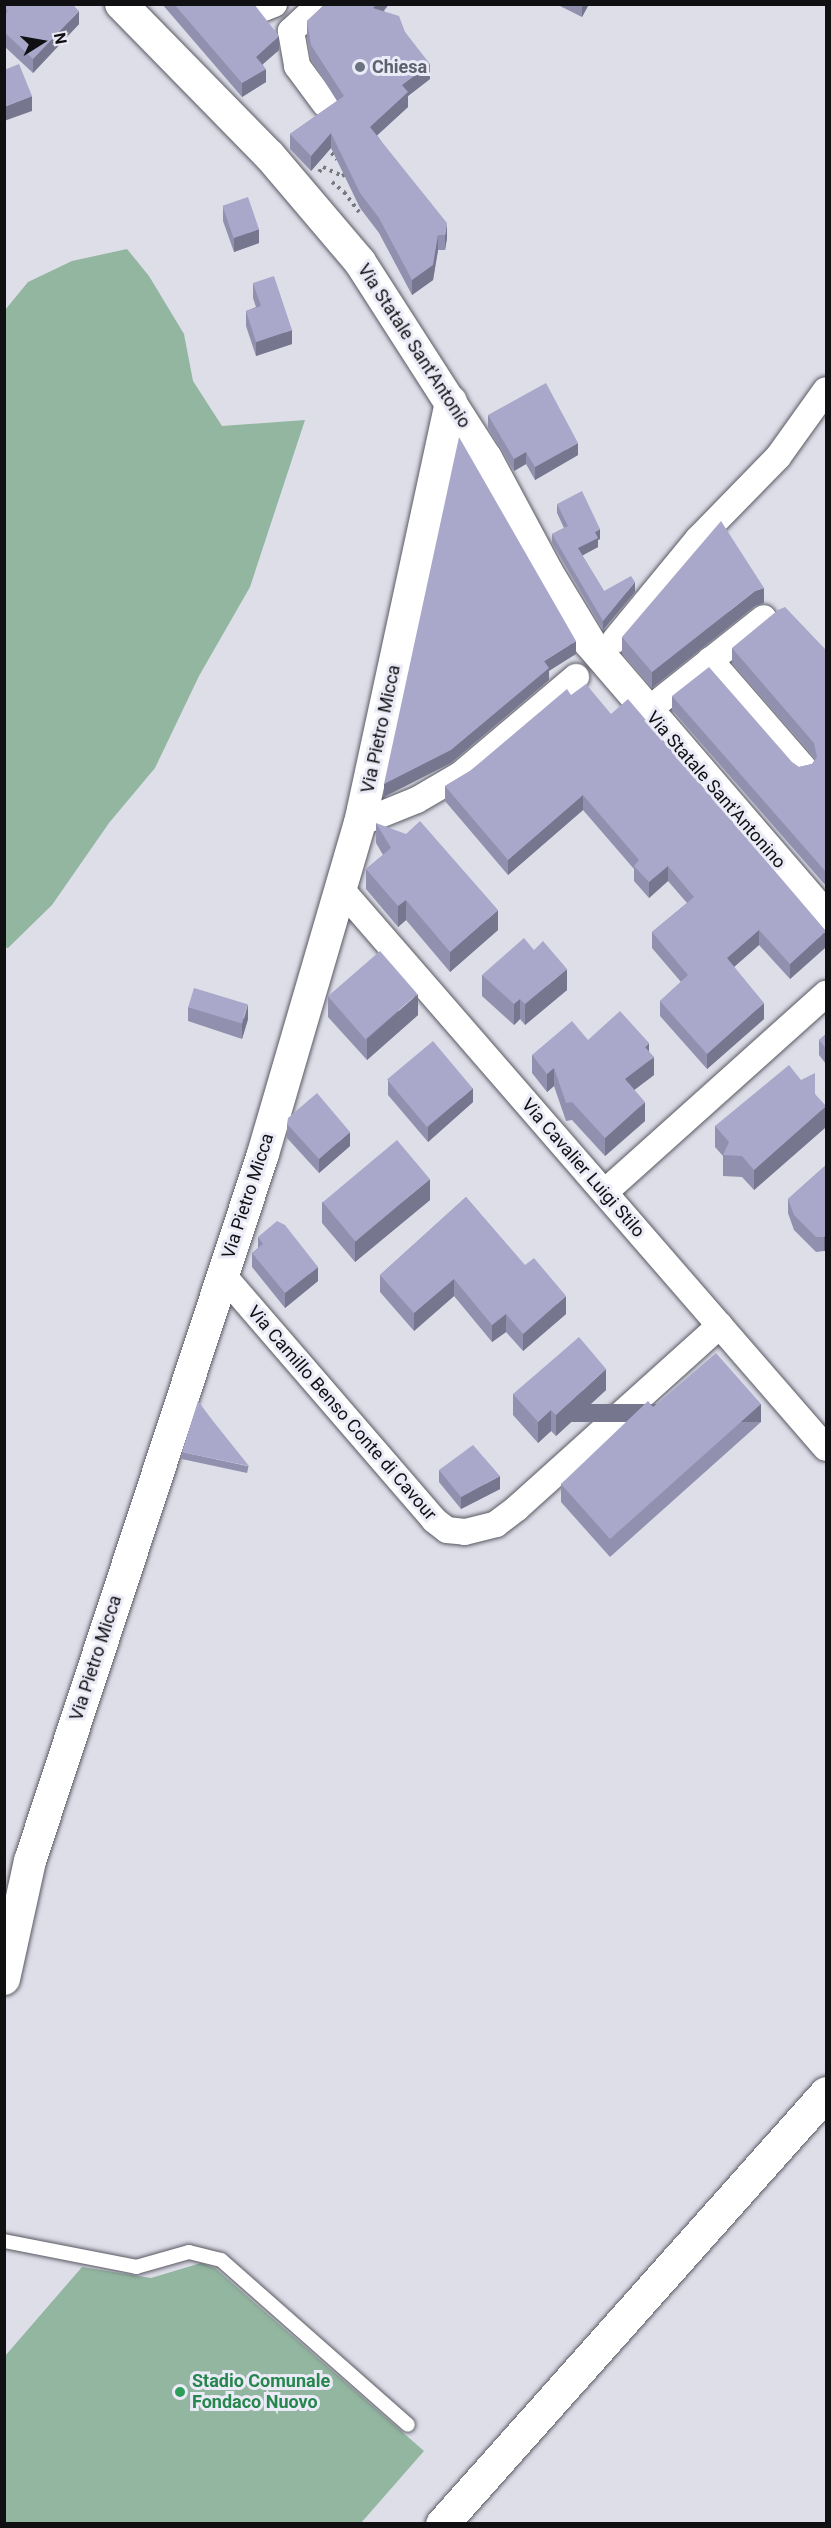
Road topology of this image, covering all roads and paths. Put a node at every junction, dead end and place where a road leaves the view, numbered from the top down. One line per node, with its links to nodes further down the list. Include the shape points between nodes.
1 (122, 4): 9 (street, Via Statale Sant'Antonio, via 270,156 360,262)
2 (259, 4): 3 (street, via 264,8)
3 (274, 4)
4 (320, 4): 5 (street, via 291,31 297,66)
5 (326, 104)
6 (325, 145): 7 (path, via 348,173 342,176 323,167 319,173)
7 (344, 192)
8 (826, 390): 11 (street, via 778,457 698,539)
9 (451, 402): 11 (street, Via Statale Sant'Antonio); 16 (street, Via Pietro Micca)
10 (764, 618): 12 (street)
11 (604, 649): 14 (street, Via Statale Sant'Antonino)
12 (710, 660): 14 (street); 15 (street)
13 (576, 677): 16 (street, via 460,775 417,800)
14 (647, 711): 18 (street, Via Statale Sant'Antonino)
15 (803, 767)
16 (360, 823): 17 (street, Via Pietro Micca)
17 (340, 888): 20 (street, Via Cavalier Luigi Stilo); 21 (street, Via Pietro Micca, via 263,1154)
18 (826, 917)
19 (826, 994): 20 (street)
20 (605, 1192): 22 (street, Via Cavalier Luigi Stilo)
21 (222, 1274): 22 (street, Via Camillo Benso Conte di Cavour, via 434,1520 447,1530 465,1532 496,1524 517,1508); 24 (street, Via Pietro Micca, via 30,1861)
22 (720, 1325): 23 (street, Via Cavalier Luigi Stilo)
23 (826, 1448)
24 (4, 1979)
25 (826, 2093): 28 (highway)
26 (4, 2241): 27 (lane, via 136,2267 189,2252 221,2259)
27 (408, 2425)
28 (442, 2523)

